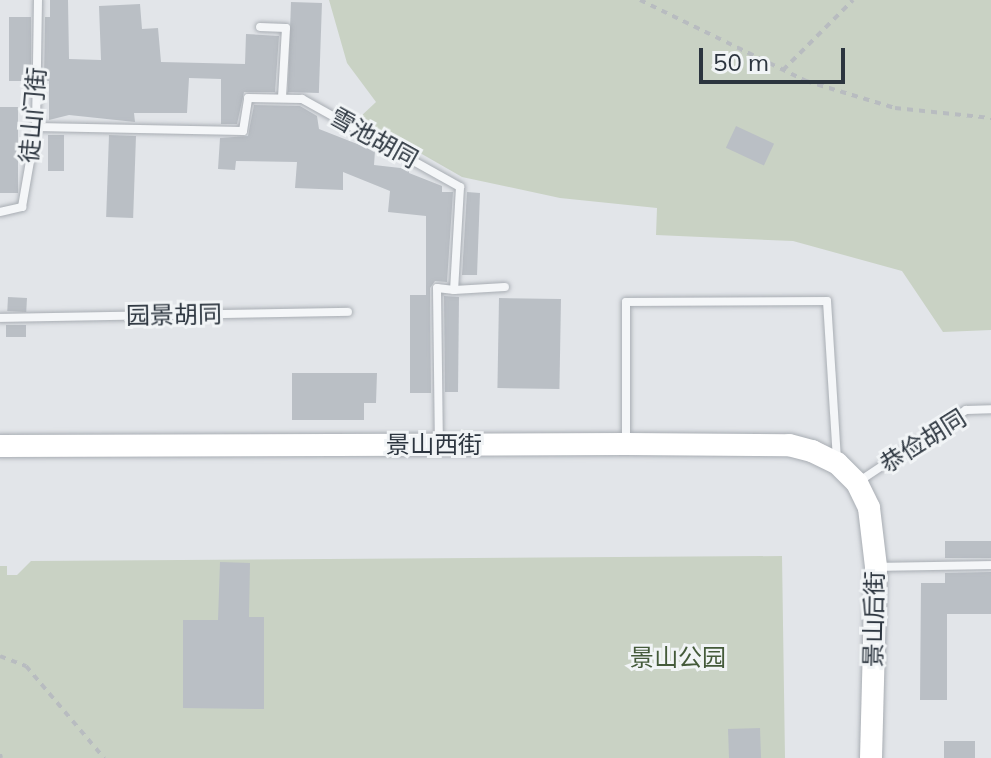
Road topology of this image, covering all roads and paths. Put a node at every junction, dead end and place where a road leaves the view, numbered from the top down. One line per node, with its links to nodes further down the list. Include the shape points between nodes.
1 (38, 0): 8 (lane, 徒山门街)
2 (640, 0): 5 (path)
3 (853, 0): 5 (path)
4 (260, 27): 6 (lane, via 286,28)
5 (783, 70): 7 (path, via 895,108)
6 (282, 98): 8 (lane, 雪池胡同, via 248,98 243,131); 11 (lane, 雪池胡同, via 302,99 460,187)
7 (991, 118)
8 (36, 127): 9 (lane, 徒山门街, via 22,207)
9 (0, 212)
10 (505, 287): 11 (lane)
11 (454, 290): 16 (lane, via 437,288)
12 (348, 312): 13 (lane, 园景胡同)
13 (0, 318)
14 (991, 409): 19 (lane, 恭俭胡同, via 966,410)
15 (626, 444): 16 (street, 景山西街); 18 (street, 景山西街, via 789,445); 18 (lane, via 626,302 827,301)
16 (439, 445): 17 (street, 景山西街)
17 (0, 446)
18 (837, 463): 19 (street, 景山西街)
19 (857, 483): 21 (street, 景山后街, via 869,508)
20 (991, 565): 21 (lane)
21 (876, 567): 24 (street, 景山后街)
22 (0, 656): 23 (path, via 26,666)
23 (104, 758)
24 (871, 758)

